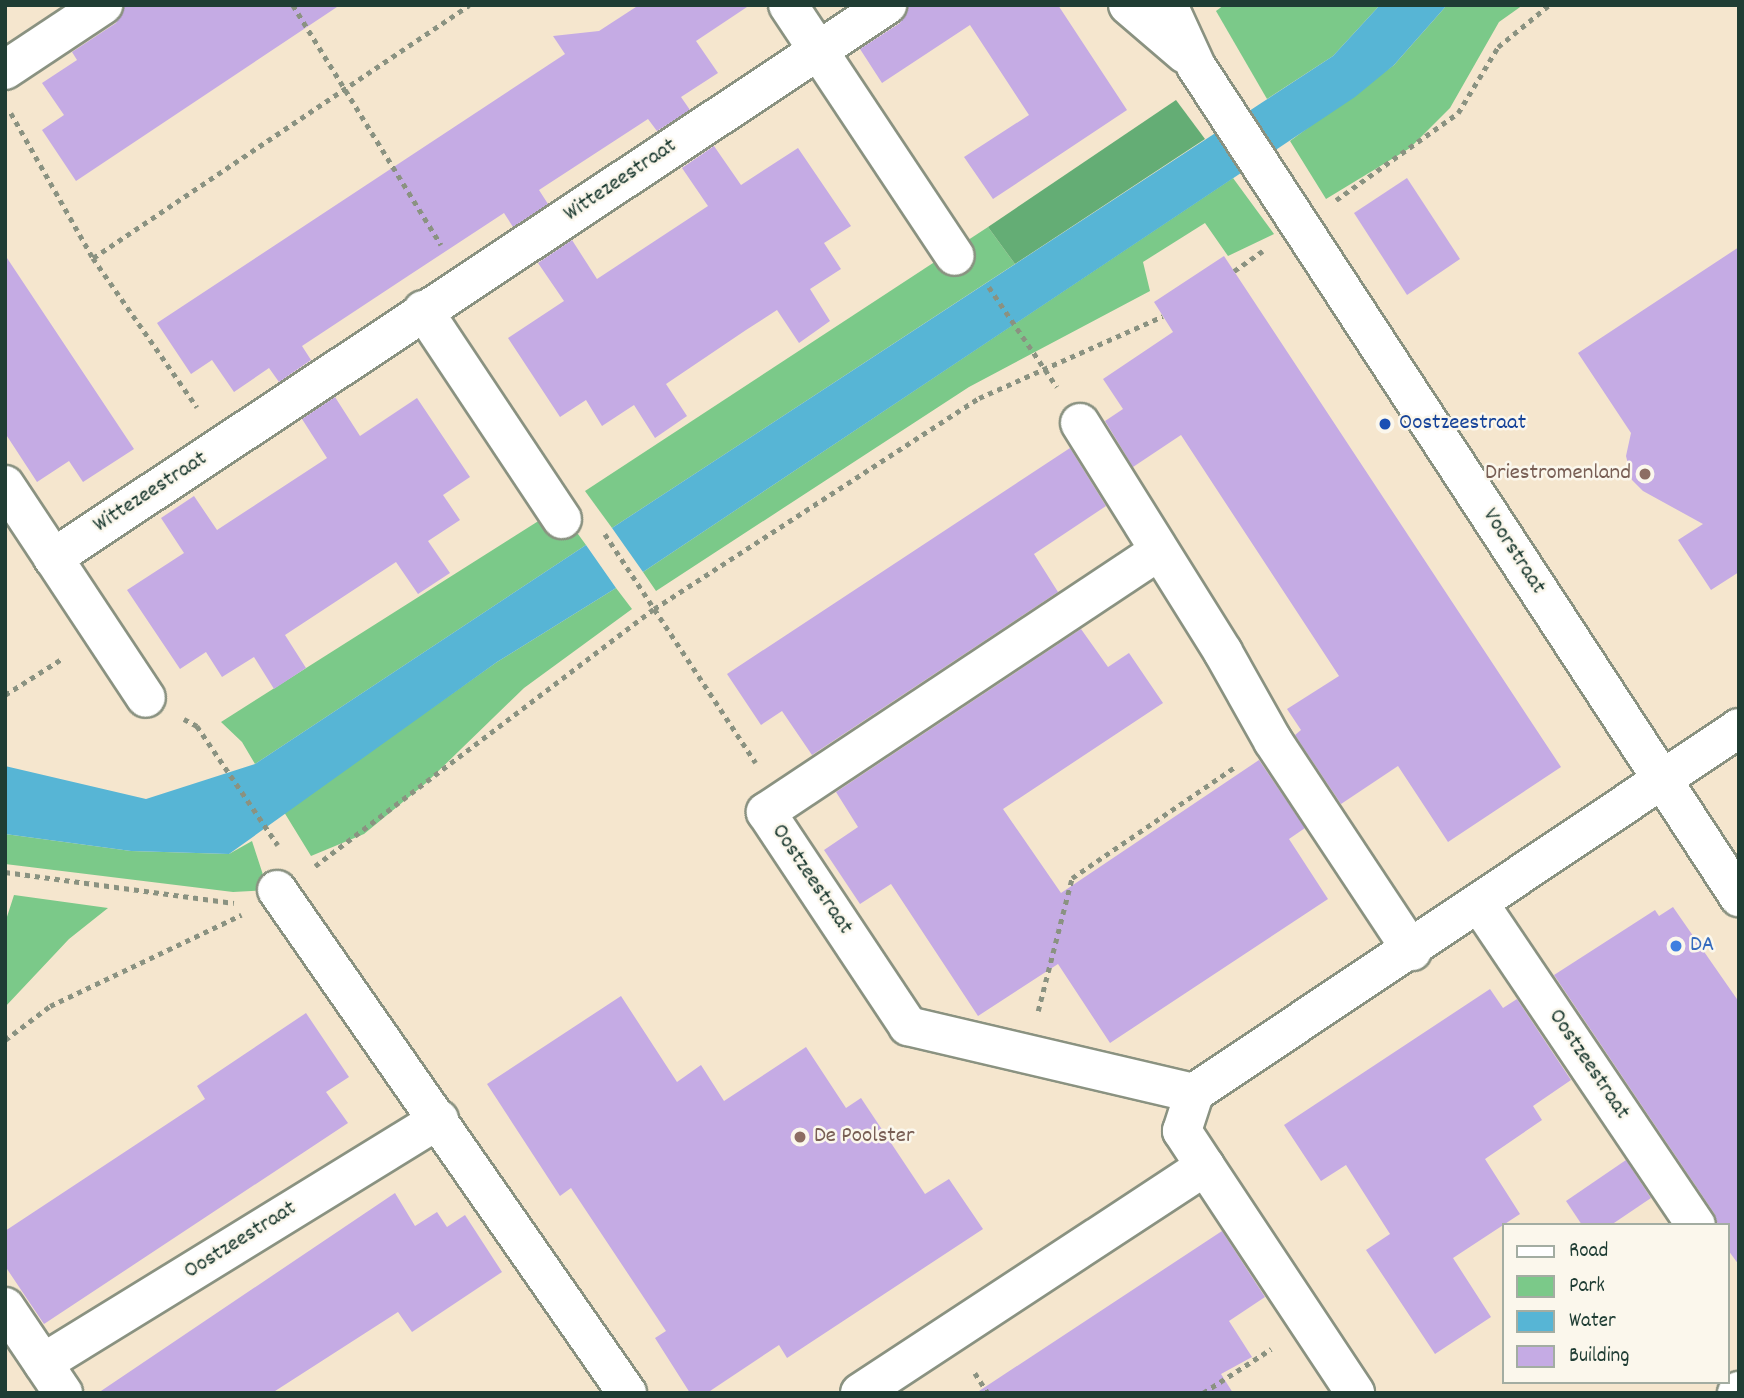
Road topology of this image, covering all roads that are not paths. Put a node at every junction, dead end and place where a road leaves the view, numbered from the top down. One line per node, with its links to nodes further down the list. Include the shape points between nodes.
1 (103, 5): 6 (street)
2 (788, 5): 5 (street)
3 (887, 5): 5 (street, Wittezeestraat)
4 (1161, 11): 16 (street, Voorstraat)
5 (818, 50): 7 (street); 8 (street, Wittezeestraat)
6 (5, 70)
7 (968, 266)
8 (423, 310): 11 (street); 13 (street, Wittezeestraat)
9 (1080, 423): 12 (street)
10 (5, 485): 13 (street)
11 (562, 519)
12 (1159, 551): 20 (street, via 1273,741); 21 (street, Oostzeestraat, via 766,813 908,1026)
13 (53, 558): 14 (street)
14 (146, 698)
15 (1739, 728): 16 (street)
16 (1661, 781): 17 (street, Voorstraat); 19 (street)
17 (1739, 897)
18 (268, 899): 22 (street)
19 (1480, 905): 20 (street); 24 (street, Oostzeestraat)
20 (1412, 951): 21 (street)
21 (1194, 1093): 23 (street, via 1182,1131)
22 (439, 1119): 26 (street, Oostzeestraat); 27 (street)
23 (1205, 1166): 28 (street); 29 (street)
24 (1695, 1223)
25 (5, 1307): 26 (street, Oostzeestraat)
26 (53, 1378)
27 (627, 1393)
28 (860, 1393)
29 (1355, 1393)

